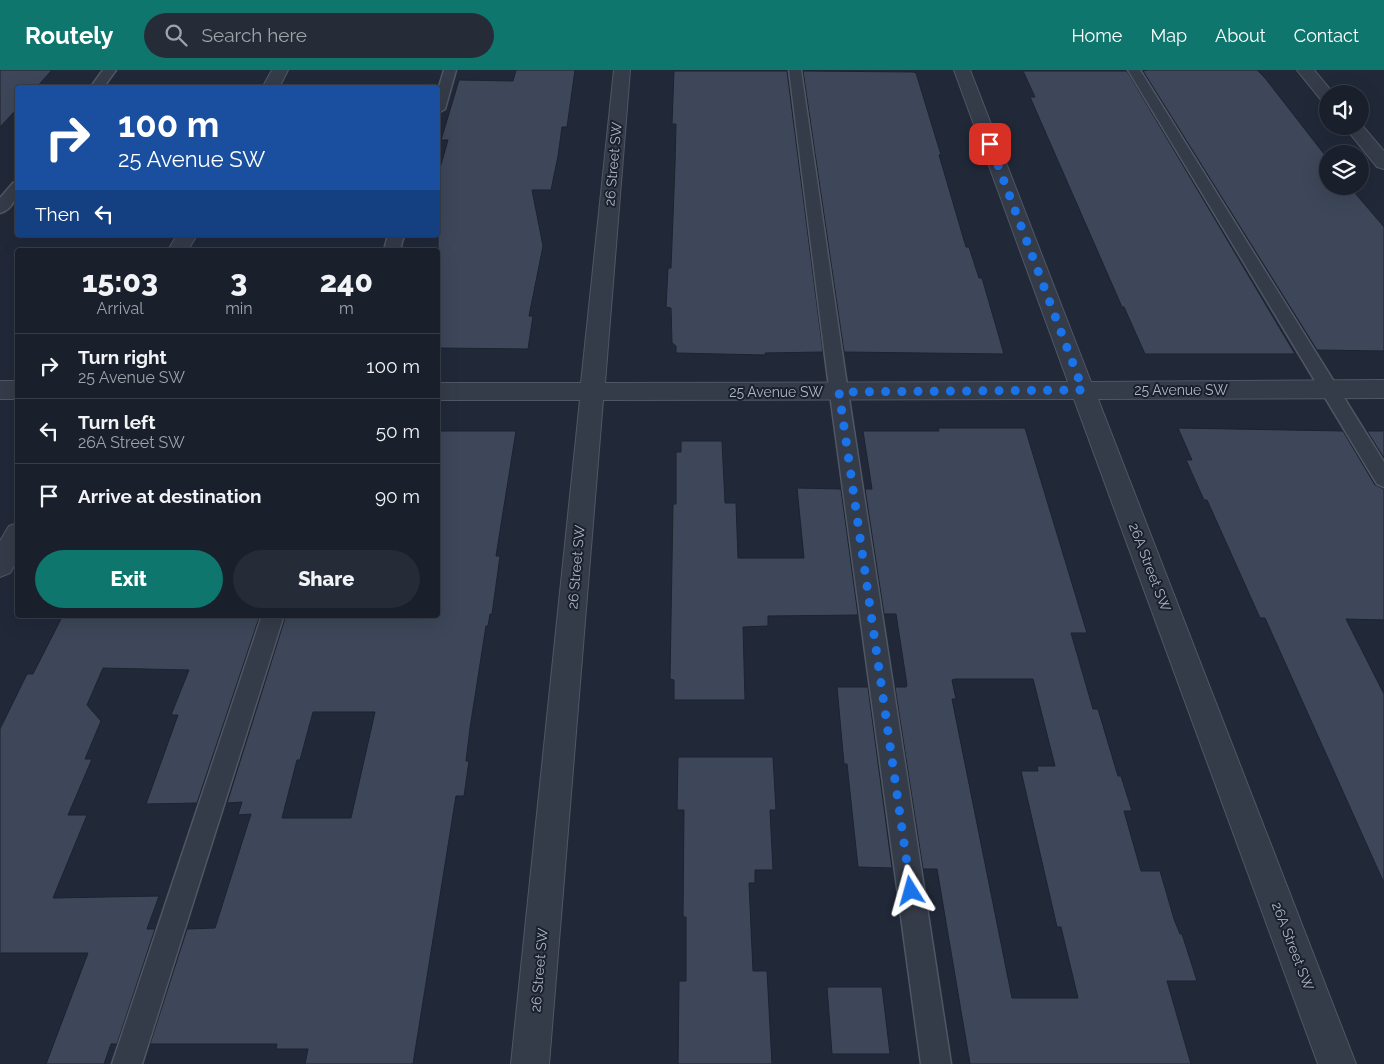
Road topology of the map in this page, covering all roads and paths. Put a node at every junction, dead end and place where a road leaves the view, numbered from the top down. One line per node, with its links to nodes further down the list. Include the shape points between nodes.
1 (110, 70): 9 (lane)
2 (280, 70): 10 (street)
3 (450, 70): 12 (lane)
4 (622, 70): 25 (street, 26 Street SW)
5 (795, 70): 26 (lane)
6 (962, 70): 23 (street, 26A Street SW)
7 (1134, 70): 19 (lane)
8 (1305, 70): 11 (street)
9 (98, 85)
10 (272, 85)
11 (1319, 86)
12 (440, 102)
13 (1361, 135): 14 (street)
14 (1384, 163)
15 (15, 190): 16 (lane)
16 (0, 208)
17 (186, 237): 18 (street)
18 (179, 248)
19 (1329, 389): 20 (street, 25 Avenue SW); 23 (street, 25 Avenue SW); 27 (lane)
20 (1384, 389)
21 (0, 390): 22 (street)
22 (15, 390)
23 (1083, 390): 26 (street, 25 Avenue SW); 34 (street, 26A Street SW)
24 (440, 391): 25 (street, 25 Avenue SW)
25 (592, 392): 26 (street, 25 Avenue SW); 32 (street, 26 Street SW)
26 (839, 392): 33 (lane)
27 (1384, 479)
28 (15, 539): 29 (street)
29 (0, 565)
30 (272, 618): 31 (lane)
31 (127, 1064)
32 (530, 1064)
33 (936, 1064)
34 (1337, 1064)

